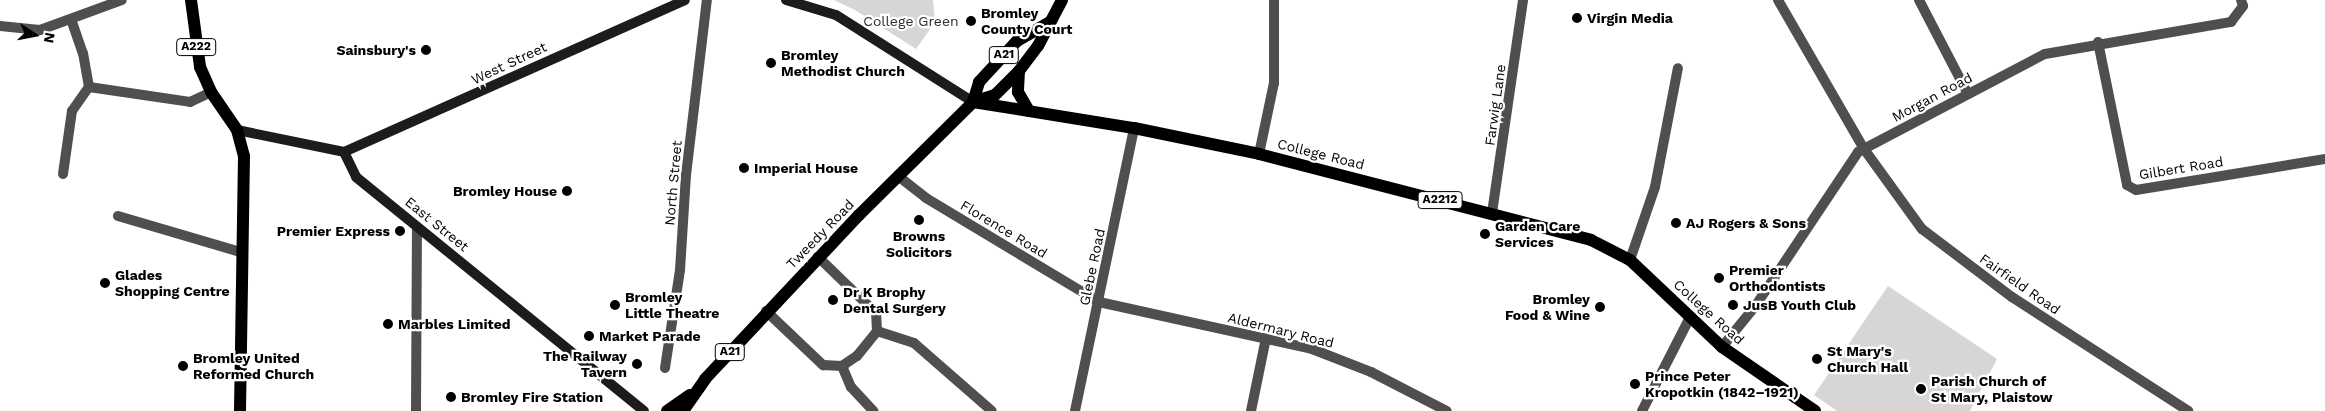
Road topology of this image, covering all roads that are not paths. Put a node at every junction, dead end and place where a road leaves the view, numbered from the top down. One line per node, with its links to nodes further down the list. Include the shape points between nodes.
1 (122, 0): 12 (street)
2 (191, 0): 19 (main road, A222, via 196,48)
3 (685, 0): 26 (street, West Street)
4 (707, 0): 44 (street, North Street, via 686,174 680,270)
5 (786, 0): 21 (street, College Road, via 836,15)
6 (1062, 0): 13 (main road, Tweedy Road / A21)
7 (1274, 0): 27 (street, via 1274,83)
8 (1524, 0): 31 (street, Farwig Lane)
9 (1778, 0): 25 (street, Fairfield Road)
10 (1919, 0): 20 (street)
11 (2242, 3): 15 (street, Morgan Road, via 2231,22)
12 (71, 19): 14 (street, via 40,30); 18 (street, via 83,54)
13 (1050, 22): 17 (main road, Tweedy Road / A21, via 1038,46); 21 (main road, Tweedy Road / A21, via 1017,41 979,82)
14 (0, 26)
15 (2098, 42): 20 (street, Morgan Road, via 2045,54); 28 (street, Gilbert Road, via 2127,185 2136,190)
16 (1678, 68): 36 (street, via 1655,187)
17 (1019, 71): 21 (main road, Tweedy Road / A21, via 995,95); 22 (main road, via 1018,92)
18 (89, 87): 19 (street, via 190,102); 29 (street, via 72,112)
19 (211, 92): 24 (main road, A222)
20 (1968, 94): 25 (street, Morgan Road)
21 (973, 102): 22 (main road, College Road / A2212); 30 (main road, Tweedy Road / A21)
22 (1029, 111): 23 (main road, College Road / A2212)
23 (1134, 128): 27 (main road, College Road / A2212); 37 (street, Glebe Road)
24 (237, 130): 26 (street); 34 (main road, A222, via 244,163)
25 (1864, 149): 42 (street, Morgan Road, via 1858,152 1756,306); 58 (street, Fairfield Road, via 1922,229 2012,297)
26 (344, 152): 33 (street, East Street, via 356,177)
27 (1260, 154): 31 (main road, College Road / A2212)
28 (2325, 159)
29 (63, 174)
30 (898, 176): 35 (main road, Tweedy Road / A21); 37 (street, Florence Road, via 926,198)
31 (1492, 213): 36 (main road, College Road / A2212, via 1592,240)
32 (118, 216): 34 (street)
33 (417, 227): 47 (street); 48 (street, East Street)
34 (240, 252): 46 (main road, A222)
35 (818, 256): 38 (main road, Tweedy Road / A21); 40 (street, via 873,306)
36 (1630, 260): 39 (main road, College Road / A2212)
37 (1099, 302): 41 (street, Aldermary Road); 53 (street, Glebe Road)
38 (766, 311): 43 (street, via 823,365); 45 (main road, Tweedy Road / A21)
39 (1690, 317): 42 (main road, College Road / A2212); 56 (street)
40 (877, 331): 43 (street, via 857,356); 52 (street, via 914,343)
41 (1266, 338): 54 (street); 55 (street, Aldermary Road, via 1336,357)
42 (1722, 347): 57 (main road, College Road / A2212)
43 (842, 366): 51 (street, via 851,387)
44 (665, 368)
45 (694, 392): 49 (main road, Tweedy Road / A21); 50 (main road, Tweedy Road / A21)
46 (240, 411)
47 (416, 411)
48 (644, 411)
49 (667, 411)
50 (683, 411)
51 (873, 411)
52 (992, 411)
53 (1075, 411)
54 (1251, 411)
55 (1447, 411)
56 (1642, 411)
57 (1815, 411)
58 (2188, 411)

